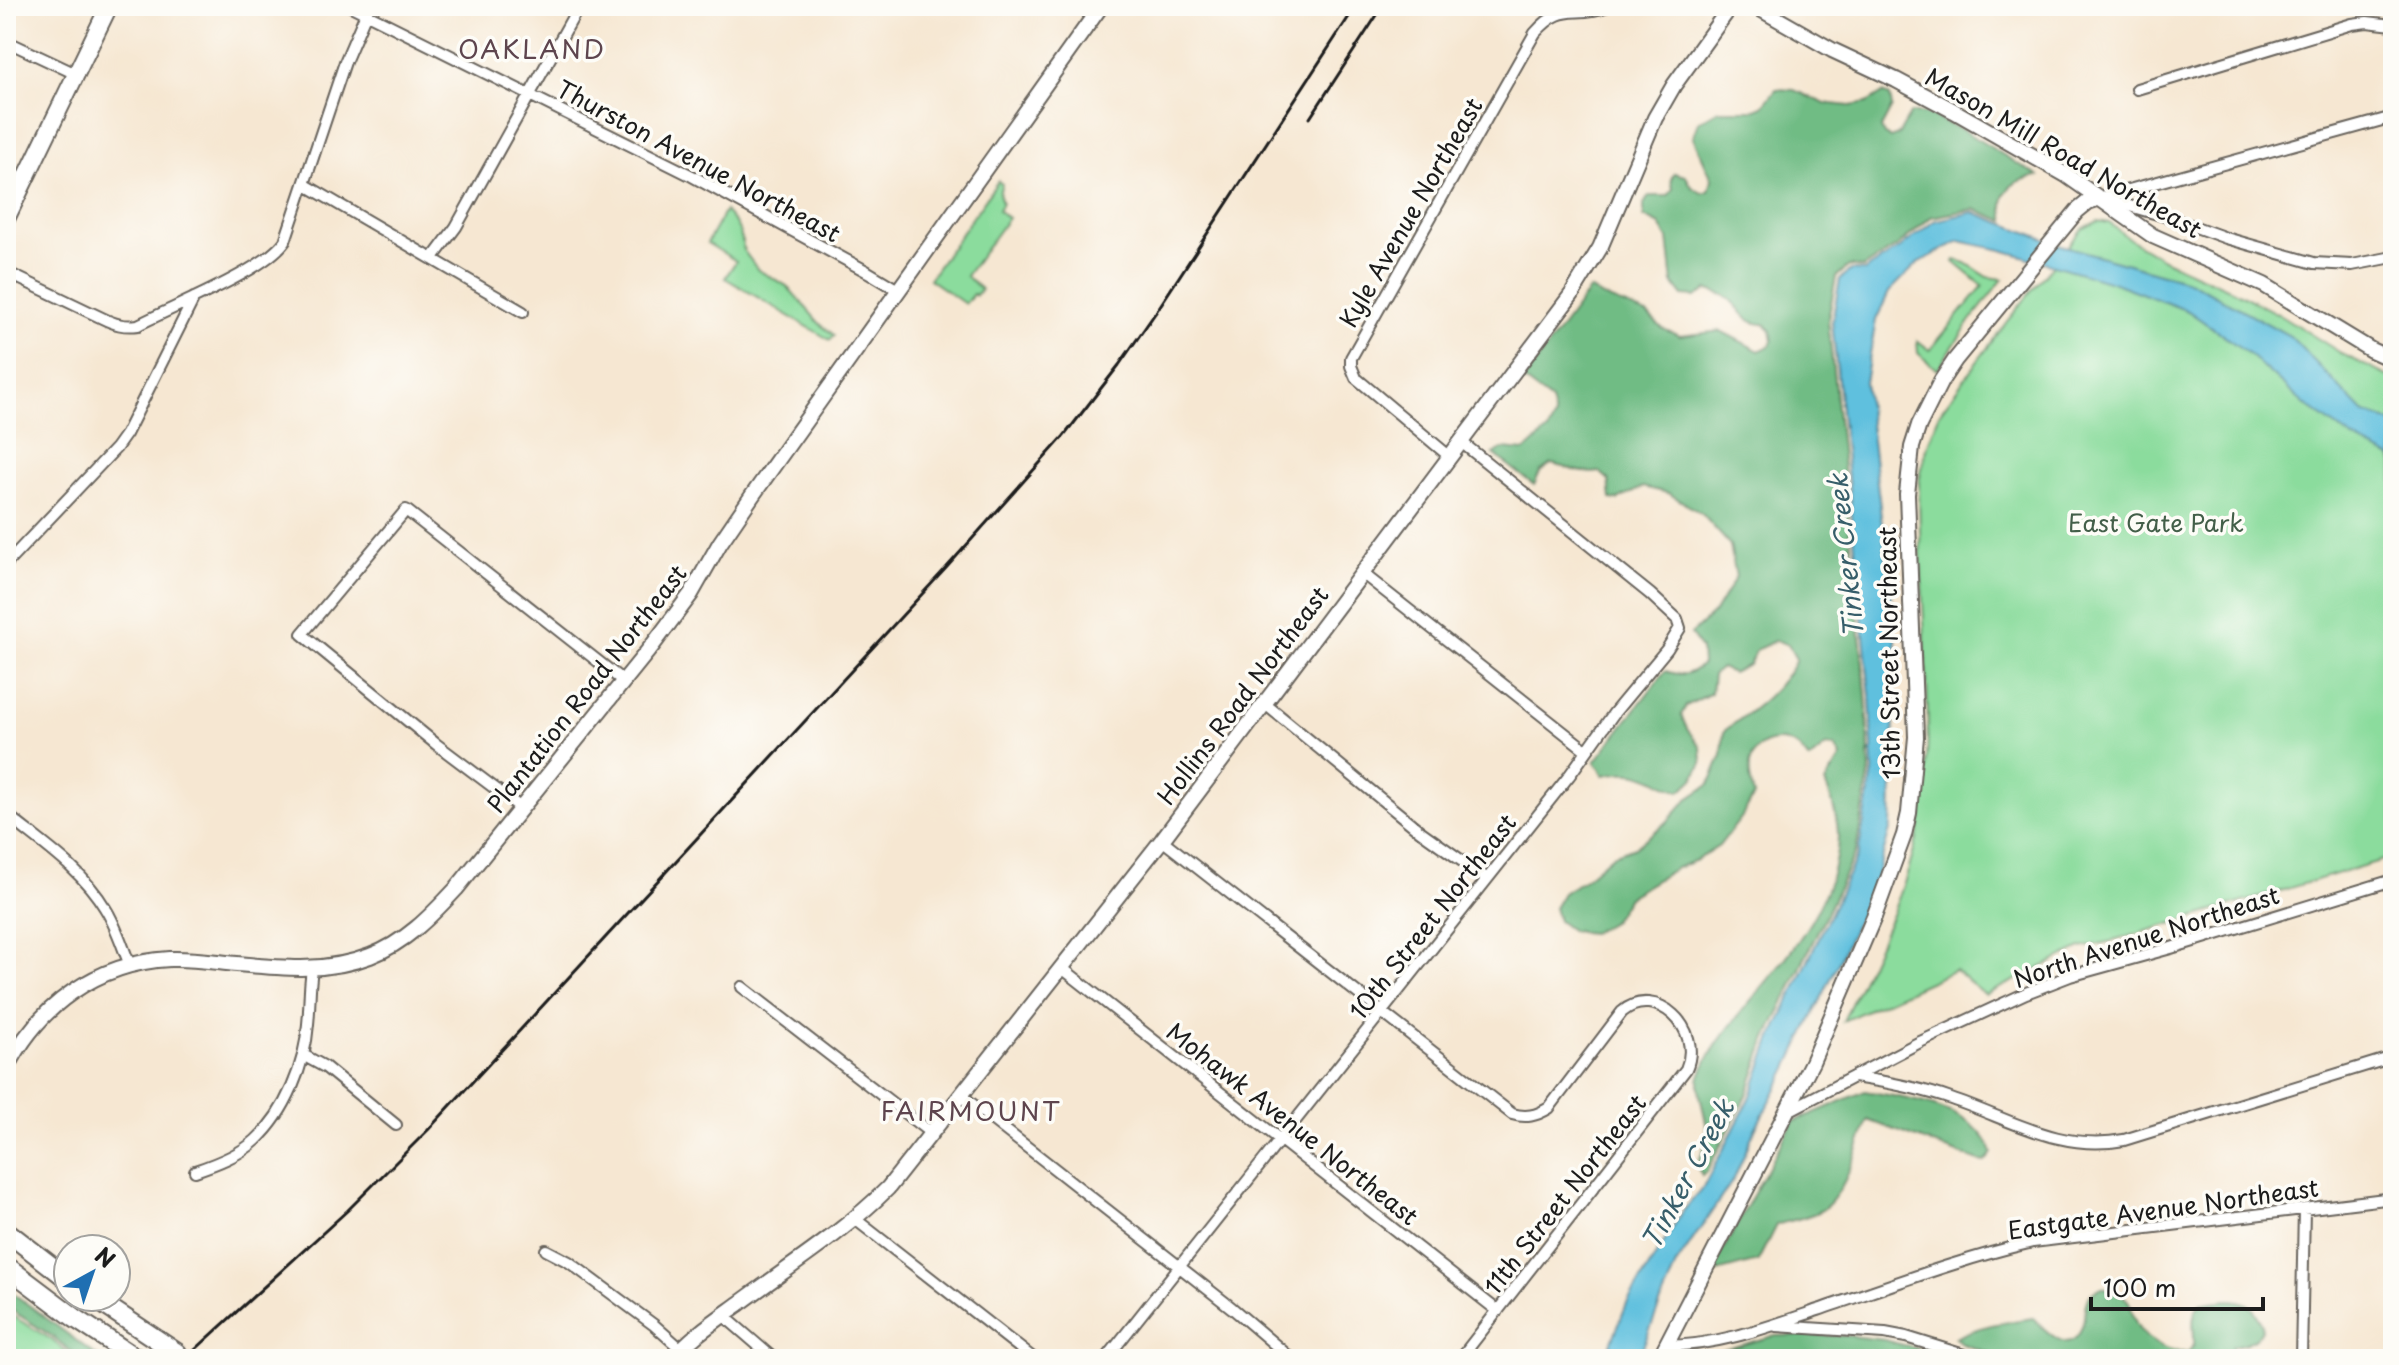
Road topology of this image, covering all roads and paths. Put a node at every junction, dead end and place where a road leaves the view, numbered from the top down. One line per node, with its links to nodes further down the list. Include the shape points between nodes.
1 (109, 6): 11 (main road)
2 (351, 6): 8 (street, Thurston Avenue Northeast)
3 (579, 6): 13 (street)
4 (1101, 6): 21 (street, Plantation Road Northeast)
5 (1608, 6): 26 (street, Kyle Avenue Northeast, via 1552,15 1535,33 1351,358 1356,378)
6 (1755, 6): 16 (street, Mason Mill Road Northeast, via 1954,111)
7 (1724, 9): 25 (street, Hollins Road Northeast, via 1655,118 1589,268)
8 (367, 10): 13 (street, Thurston Avenue Northeast); 15 (street)
9 (2393, 25): 12 (street, via 2352,24)
10 (6, 41): 11 (street)
11 (76, 74): 17 (main road)
12 (2137, 89)
13 (529, 94): 19 (street, via 456,227); 21 (street, Thurston Avenue Northeast, via 692,176)
14 (2393, 117): 16 (street)
15 (304, 184): 19 (street); 22 (street, via 279,250)
16 (2100, 198): 18 (street, via 2314,263 2352,265); 24 (street, Mason Mill Road Northeast, via 2153,236 2264,285); 47 (street, 13th Street Northeast, via 2077,211 1941,381 1912,447 1907,494 1916,737 1909,813 1874,917)
17 (6, 219)
18 (2393, 257)
19 (432, 259): 23 (street)
20 (6, 272): 22 (street, via 117,325 138,325)
21 (898, 290): 29 (street, Plantation Road Northeast, via 720,543 691,594)
22 (194, 298): 27 (street, via 126,434)
23 (523, 312)
24 (2393, 360)
25 (1460, 441): 26 (street, Hollins Road Northeast); 31 (street, 10th Street Northeast, via 1679,623 1667,649)
26 (1449, 456): 28 (street, Hollins Road Northeast)
27 (6, 564)
28 (1362, 573): 30 (street, Hollins Road Northeast); 31 (street)
29 (623, 681): 32 (street, Plantation Road Northeast); 32 (street, via 406,510 302,634)
30 (1264, 703): 34 (street, Hollins Road Northeast); 35 (street)
31 (1586, 750): 35 (street, 10th Street Northeast)
32 (521, 808): 39 (street, Plantation Road Northeast, via 456,889 413,932 371,956)
33 (6, 814): 37 (street, via 93,890)
34 (1162, 840): 38 (street, Hollins Road Northeast); 41 (street)
35 (1486, 878): 41 (street, 10th Street Northeast)
36 (2393, 880): 45 (street, North Avenue Northeast, via 2070,976)
37 (130, 965): 39 (street, Plantation Road Northeast, via 173,959); 44 (street, Plantation Road Northeast, via 93,979 58,1001 29,1032)
38 (1062, 968): 46 (street, Hollins Road Northeast); 50 (street, Mohawk Avenue Northeast)
39 (312, 969): 42 (street)
40 (742, 987): 49 (street)
41 (1381, 1011): 50 (street, 10th Street Northeast); 60 (street, 11th Street Northeast, via 1500,1107 1530,1117 1549,1108 1634,1003 1651,1003 1687,1032 1691,1049 1686,1069)
42 (303, 1055): 48 (street); 51 (street, via 282,1105 255,1142)
43 (2393, 1057): 45 (street, via 2124,1140 2090,1144 2042,1135 1920,1089)
44 (6, 1070)
45 (1854, 1077): 47 (street, North Avenue Northeast)
46 (962, 1096): 49 (street, Hollins Road Northeast); 59 (street)
47 (1788, 1111): 65 (street, 13th Street Northeast)
48 (396, 1125)
49 (932, 1134): 54 (street, Hollins Road Northeast)
50 (1281, 1139): 59 (street, 10th Street Northeast); 60 (street, Mohawk Avenue Northeast)
51 (195, 1171)
52 (2393, 1198): 53 (street, Eastgate Avenue Northeast)
53 (2304, 1209): 63 (street, Eastgate Avenue Northeast, via 2033,1242); 74 (street)
54 (855, 1219): 62 (street, Hollins Road Northeast); 70 (street)
55 (6, 1231): 58 (highway)
56 (546, 1250): 67 (street, via 654,1325)
57 (6, 1266): 68 (highway)
58 (52, 1267)
59 (1179, 1267): 66 (street); 71 (street, 10th Street Northeast)
60 (1498, 1311): 72 (street, 11th Street Northeast)
61 (117, 1313): 64 (highway)
62 (723, 1315): 67 (street, Hollins Road Northeast); 69 (street)
63 (1770, 1326): 65 (street, Eastgate Avenue Northeast); 73 (street, via 1885,1333)
64 (177, 1353)
65 (1662, 1353)
66 (1286, 1354)
67 (680, 1356)
68 (137, 1359)
69 (774, 1359)
70 (1034, 1359)
71 (1106, 1359)
72 (1460, 1359)
73 (1977, 1359)
74 (2301, 1359)

